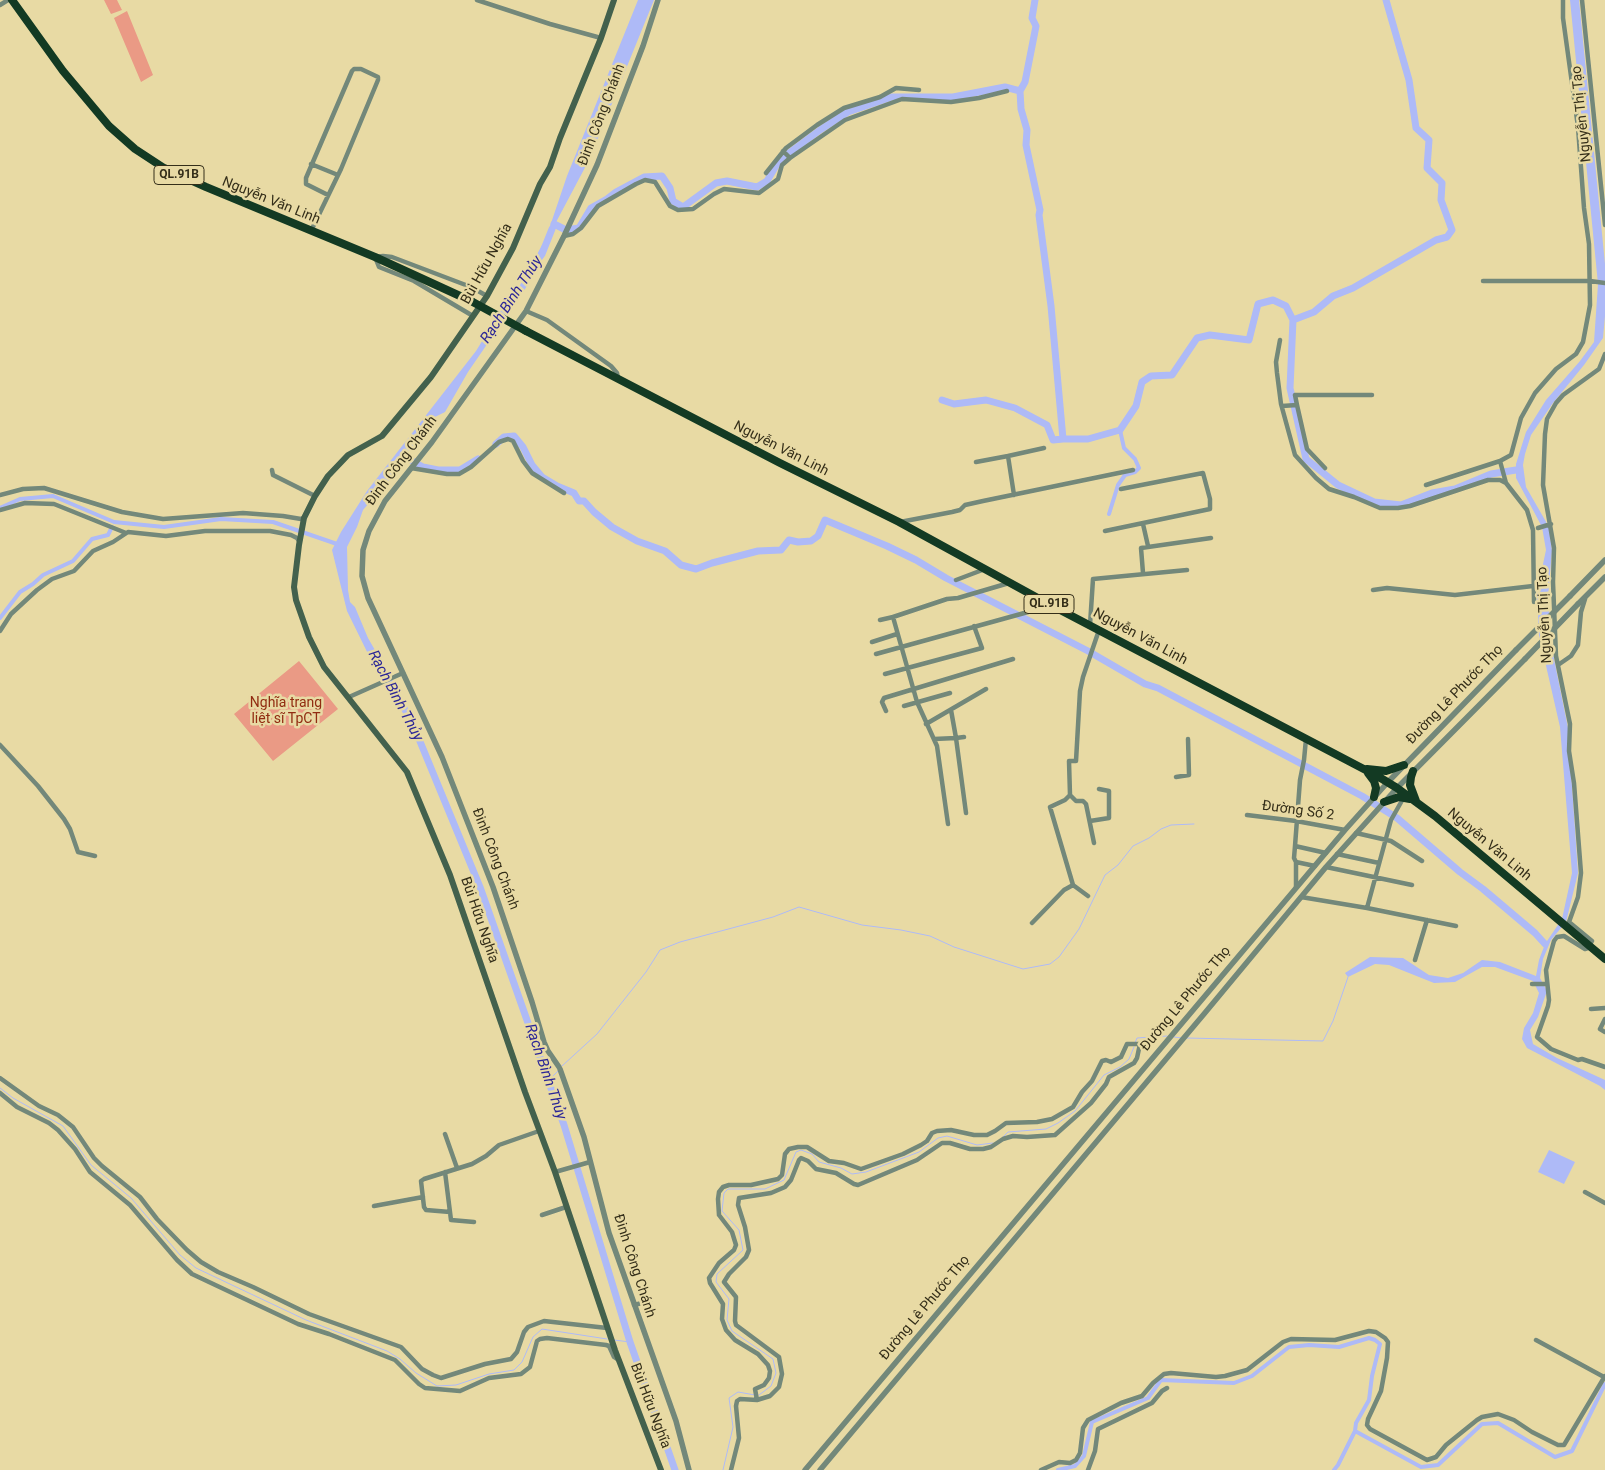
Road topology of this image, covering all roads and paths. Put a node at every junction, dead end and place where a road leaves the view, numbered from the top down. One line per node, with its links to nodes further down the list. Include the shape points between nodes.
1 (10, 0): 7 (street); 18 (highway, Nguyễn Văn Linh / QL.91B, via 109,126 135,150 206,188)
2 (477, 0): 8 (street)
3 (614, 0): 8 (main road, Bùi Hữu Nghĩa)
4 (658, 0): 19 (street, Đinh Công Chánh, via 597,165)
5 (1563, 0): 22 (street)
6 (1582, 0): 17 (street, Nguyễn Thị Tạo)
7 (0, 5)
8 (601, 38): 24 (main road, Bùi Hữu Nghĩa, via 550,168)
9 (918, 90): 11 (street, via 896,88 880,97 844,108)
10 (1007, 91): 12 (street, via 951,102 902,99 845,120)
11 (783, 151): 12 (street); 14 (street)
12 (789, 157): 19 (street, via 782,165 778,179 759,193 718,191 689,210 672,208 655,182 648,180 598,206 573,234)
13 (311, 164): 15 (street); 15 (street, via 352,71 362,69 378,80); 16 (street, via 306,184)
14 (766, 173)
15 (338, 175): 16 (street)
16 (328, 195): 18 (street)
17 (1605, 225)
18 (311, 231): 20 (highway, Nguyễn Văn Linh / QL.91B)
19 (566, 232): 25 (street, Đinh Công Chánh)
20 (375, 257): 24 (street, via 392,257); 26 (street, via 380,267 414,281); 29 (highway, Nguyễn Văn Linh / QL.91B, bridge, via 471,301)
21 (1483, 281): 22 (street)
22 (1591, 282): 23 (street); 36 (street, via 1588,316 1576,354 1556,369 1536,393 1521,418 1511,455)
23 (1605, 283)
24 (487, 296): 26 (main road, Bùi Hữu Nghĩa)
25 (526, 311): 29 (street, via 547,320 603,360); 37 (street, Đinh Công Chánh)
26 (473, 316): 47 (main road, Bùi Hữu Nghĩa, via 431,377 382,436 348,455)
27 (1280, 340): 32 (street, via 1276,362)
28 (1605, 354): 52 (street, Nguyễn Thị Tạo, via 1599,369 1556,403 1546,423 1543,485)
29 (618, 378): 50 (highway, Nguyễn Văn Linh / QL.91B)
30 (1372, 394): 31 (street, via 1295,392)
31 (1296, 405): 32 (street); 38 (street, via 1307,449)
32 (1283, 406): 41 (street, via 1298,460 1329,489 1376,507 1410,506 1488,480)
33 (1044, 448): 34 (street)
34 (1008, 456): 35 (street); 46 (street)
35 (976, 462)
36 (1501, 462): 41 (street); 42 (street)
37 (411, 467): 44 (street, via 459,474 507,438 513,441 532,473); 84 (street, Đinh Công Chánh, via 376,516 363,550 362,576 368,598)
38 (1325, 468)
39 (272, 470): 47 (street, via 273,476)
40 (1133, 470): 46 (street)
41 (1506, 481): 66 (street, via 1527,510 1533,530)
42 (1426, 485)
43 (1122, 490): 51 (street, via 1203,473 1210,509)
44 (564, 492)
45 (0, 495): 49 (street, via 44,488 122,512 163,519 243,513)
46 (1014, 495): 50 (street)
47 (315, 496): 49 (main road, Bùi Hữu Nghĩa)
48 (0, 510): 55 (street, via 25,504 54,504)
49 (304, 520): 57 (main road, Bùi Hữu Nghĩa)
50 (899, 522): 60 (highway, Nguyễn Văn Linh / QL.91B)
51 (1143, 524): 54 (street); 58 (street)
52 (1550, 525): 53 (street); 82 (street, Nguyễn Thị Tạo, via 1554,548)
53 (1538, 528)
54 (1105, 531)
55 (126, 533): 57 (street, via 166,536 205,531 276,531 294,536); 76 (street, via 93,551 74,571 52,579 35,592 11,614)
56 (1211, 538): 58 (street)
57 (299, 542): 89 (main road, Bùi Hữu Nghĩa, via 294,587 296,600 324,667)
58 (1148, 546): 62 (street, via 1141,548)
59 (1605, 560): 101 (street, Đường Lê Phước Thọ, bridge)
60 (985, 569): 64 (street); 65 (highway, Nguyễn Văn Linh / QL.91B)
61 (1186, 570): 62 (street)
62 (1143, 573): 74 (street, via 1092,580)
63 (1605, 577): 68 (street, Đường Lê Phước Thọ)
64 (956, 580)
65 (1011, 583): 69 (highway, Nguyễn Văn Linh / QL.91B); 71 (street)
66 (1533, 586): 67 (street, via 1456,595 1387,588); 70 (street)
67 (1373, 590)
68 (1587, 594): 82 (street, via 1581,609 1578,645 1568,660); 103 (street, Đường Lê Phước Thọ, bridge)
69 (1045, 602): 73 (street, via 1028,612); 74 (highway, Nguyễn Văn Linh / QL.91B)
70 (1534, 602)
71 (893, 617): 72 (street); 77 (street)
72 (880, 620)
73 (974, 626): 79 (street); 83 (street, via 982,648)
74 (1090, 626): 75 (highway, Nguyễn Văn Linh / QL.91B)
75 (1099, 630): 99 (highway, Nguyễn Văn Linh / QL.91B); 108 (street, via 1080,691 1076,761 1069,761)
76 (0, 631)
77 (897, 634): 78 (street); 79 (street)
78 (872, 642)
79 (901, 647): 80 (street); 83 (street)
80 (876, 654)
81 (1014, 658): 86 (street)
82 (1558, 665): 143 (street, Nguyễn Thị Tạo, via 1570,724 1581,873 1578,897 1569,922 1592,941)
83 (907, 668): 85 (street); 86 (street)
84 (403, 673): 89 (street); 159 (street, Đinh Công Chánh, via 442,757 486,869 544,1042 560,1068 574,1106)
85 (885, 674)
86 (913, 689): 90 (street); 93 (street, via 882,700)
87 (986, 689): 92 (street)
88 (950, 693): 90 (street)
89 (349, 697): 157 (main road, Bùi Hữu Nghĩa, via 408,772 450,875)
90 (917, 702): 91 (street); 94 (street)
91 (904, 706)
92 (950, 710): 94 (street); 96 (street)
93 (886, 711)
94 (926, 724): 97 (street)
95 (964, 737): 96 (street)
96 (956, 738): 97 (street); 113 (street)
97 (934, 739): 117 (street)
98 (1188, 739): 104 (street, via 1190,776)
99 (1306, 739): 102 (highway, Nguyễn Văn Linh / QL.91B); 116 (street)
100 (0, 745): 125 (street, via 64,819 78,852)
101 (1404, 766): 102 (highway, via 1386,771); 105 (street, Đường Lê Phước Thọ)
102 (1364, 769): 105 (highway, Nguyễn Văn Linh / QL.91B); 110 (highway, via 1374,781)
103 (1414, 771): 106 (street, Đường Lê Phước Thọ); 111 (highway, via 1410,782)
104 (1176, 777)
105 (1388, 782): 106 (highway, Nguyễn Văn Linh / QL.91B); 110 (street, Đường Lê Phước Thọ)
106 (1397, 788): 109 (highway, Nguyễn Văn Linh / QL.91B); 112 (street, Đường Lê Phước Thọ)
107 (1099, 789): 115 (street, via 1109,791 1109,818)
108 (1070, 795): 115 (street, via 1086,804); 132 (street, via 1050,810)
109 (1405, 796): 111 (highway, Nguyễn Văn Linh / QL.91B); 112 (highway); 120 (street, via 1391,820)
110 (1374, 797): 118 (street, Đường Lê Phước Thọ)
111 (1416, 801): 143 (highway, Nguyễn Văn Linh / QL.91B)
112 (1384, 802): 119 (street, Đường Lê Phước Thọ)
113 (966, 813)
114 (1246, 815): 116 (street, Đường Số 2)
115 (1090, 821): 121 (street)
116 (1296, 821): 118 (street, Đường Số 2); 122 (street)
117 (948, 824)
118 (1345, 830): 123 (street, Đường Lê Phước Thọ)
119 (1356, 833): 120 (street); 124 (street, Đường Lê Phước Thọ)
120 (1385, 839): 126 (street); 128 (street)
121 (1094, 844)
122 (1295, 846): 123 (street); 127 (street)
123 (1326, 853): 129 (street, Đường Lê Phước Thọ)
124 (1337, 854): 128 (street); 130 (street, Đường Lê Phước Thọ)
125 (95, 856)
126 (1422, 861)
127 (1296, 862): 129 (street); 134 (street)
128 (1379, 862): 131 (street)
129 (1315, 866): 134 (street, Đường Lê Phước Thọ)
130 (1326, 867): 131 (street); 136 (street, Đường Lê Phước Thọ)
131 (1374, 877): 133 (street); 138 (street)
132 (1073, 885): 135 (street); 141 (street)
133 (1412, 885)
134 (1296, 888): 137 (street, Đường Lê Phước Thọ)
135 (1088, 896)
136 (1301, 896): 138 (street); 139 (street, Đường Lê Phước Thọ)
137 (1281, 906): 139 (street); 154 (street, Đường Lê Phước Thọ)
138 (1367, 908): 140 (street)
139 (1288, 912): 155 (street, Đường Lê Phước Thọ)
140 (1428, 920): 142 (street); 145 (street)
141 (1032, 923)
142 (1456, 926)
143 (1587, 944): 144 (highway, Nguyễn Văn Linh / QL.91B); 147 (street, via 1585,949 1564,936 1558,936 1551,948)
144 (1605, 959)
145 (1416, 960)
146 (1532, 984): 147 (street)
147 (1545, 984): 152 (street, via 1549,1000 1538,1039 1550,1049)
148 (1605, 1008): 149 (street)
149 (1591, 1009)
150 (1605, 1019): 151 (street, via 1600,1029)
151 (1605, 1032)
152 (1605, 1067)
153 (0, 1078): 175 (street, via 73,1127 98,1162 140,1197 157,1219 201,1262 309,1314 401,1347 422,1369 433,1375 442,1378 510,1359 518,1352 528,1327 544,1321)
154 (1136, 1079): 155 (street); 173 (street, Đường Lê Phước Thọ)
155 (1144, 1086): 174 (street, Đường Lê Phước Thọ)
156 (0, 1093): 177 (street, via 17,1107 58,1130 90,1172 130,1205 192,1274 298,1324 395,1360 425,1388 460,1391 488,1378 521,1374 530,1367 537,1341 547,1338 606,1345)
157 (539, 1131): 160 (street, via 498,1145 472,1164); 162 (main road, Bùi Hữu Nghĩa)
158 (445, 1134): 160 (street)
159 (590, 1162): 162 (street); 172 (street, Đinh Công Chánh, via 609,1233)
160 (457, 1168): 161 (street)
161 (445, 1172): 164 (street, via 422,1180); 168 (street)
162 (555, 1172): 167 (main road, Bùi Hữu Nghĩa)
163 (1585, 1192): 165 (street)
164 (423, 1197): 166 (street); 168 (street, via 426,1210)
165 (1605, 1203)
166 (374, 1206)
167 (566, 1207): 169 (street); 175 (main road, Bùi Hữu Nghĩa)
168 (450, 1212): 170 (street, via 452,1220)
169 (542, 1215)
170 (474, 1222)
171 (650, 1301): 172 (street)
172 (634, 1306): 182 (street, Đinh Công Chánh, via 676,1421)
173 (934, 1317): 174 (street); 184 (street, Đường Lê Phước Thọ)
174 (943, 1324): 185 (street, Đường Lê Phước Thọ)
175 (608, 1330): 177 (main road, Bùi Hữu Nghĩa)
176 (1536, 1340): 178 (street)
177 (619, 1361): 181 (main road, Bùi Hữu Nghĩa)
178 (1605, 1377): 186 (street, via 1564,1445 1558,1445 1498,1414 1482,1417 1430,1460 1368,1428 1368,1419 1381,1391 1387,1340 1369,1331 1335,1340 1287,1340 1250,1369 1233,1374 1164,1374 1141,1397 1088,1420 1082,1428 1080,1454 1076,1460)
179 (1167, 1388): 187 (street, via 1152,1403 1098,1429)
180 (756, 1397): 180 (street, via 768,1398 774,1393 781,1383 782,1374 779,1357 736,1325 736,1297 724,1282 749,1250 739,1198 771,1193 785,1187 801,1158 808,1160 816,1169 836,1173 858,1185 923,1157 942,1144 983,1149 1013,1136 1055,1135 1091,1103 1109,1077 1134,1063 1140,1044 1127,1044 1124,1055 1111,1062 1102,1061 1073,1108 1052,1119 1006,1124 987,1135 940,1130 903,1154 861,1169 828,1161 807,1147 790,1148 778,1179 723,1187 719,1192 719,1215 732,1232 736,1245 709,1278 723,1304 722,1319 726,1330 768,1365 769,1378 756,1388); 183 (street, via 737,1402 739,1438)
181 (661, 1470)
182 (689, 1470)
183 (731, 1470)
184 (805, 1470)
185 (820, 1470)
186 (1041, 1470)
187 (1088, 1470)

